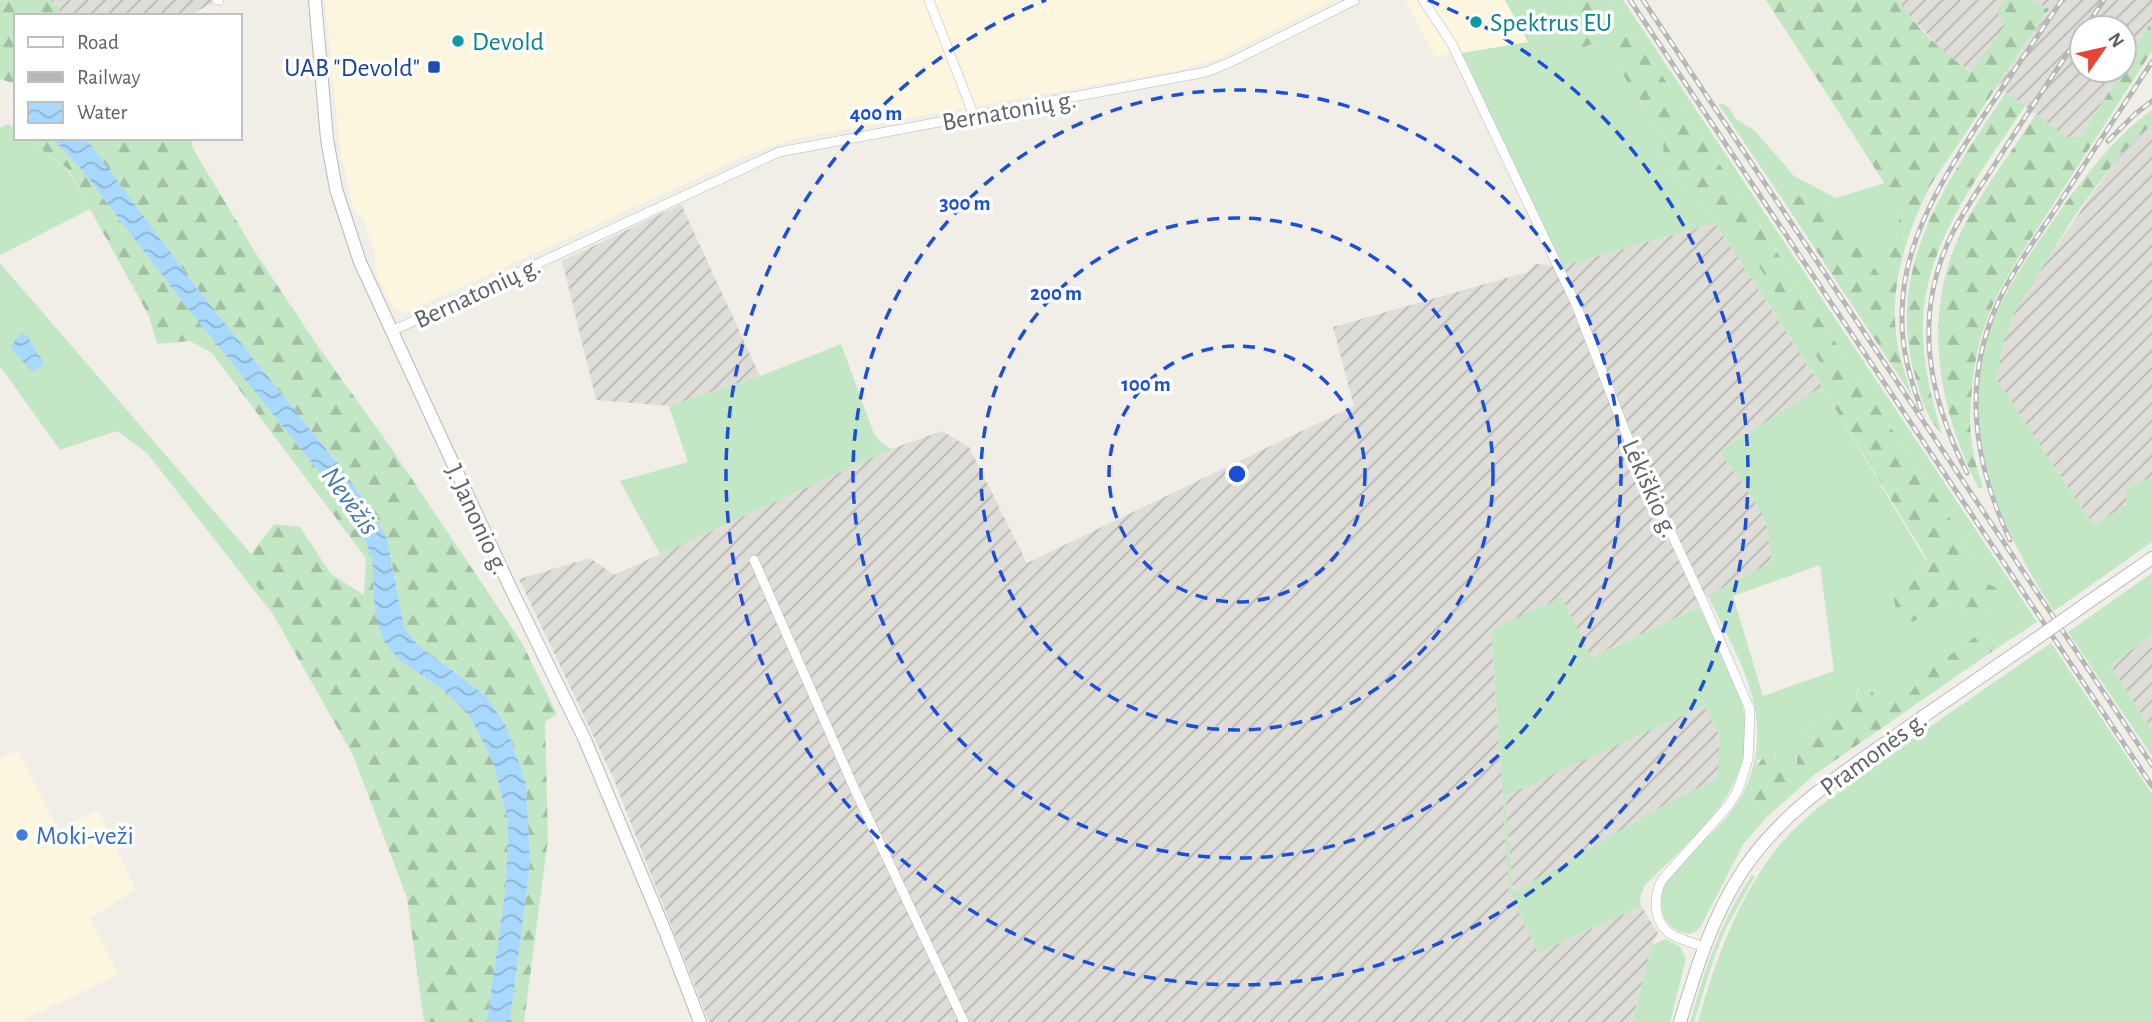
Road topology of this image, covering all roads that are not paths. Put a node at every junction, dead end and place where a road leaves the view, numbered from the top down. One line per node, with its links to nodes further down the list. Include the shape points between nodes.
1 (315, 0): 6 (street, J. Janonio g., via 336,189 360,262)
2 (929, 0): 5 (street)
3 (1355, 0): 5 (street, Bernatonių g., via 1206,72)
4 (1423, 0): 9 (street, Lėkiškio g., via 1452,44 1576,302 1631,446 1750,710 1748,759 1738,790 1656,892 1656,909 1670,934)
5 (974, 116): 6 (street, Bernatonių g., via 779,152)
6 (392, 331): 10 (street, J. Janonio g., via 585,740)
7 (2152, 558): 9 (street, Pramonės g., bridge, via 1839,775 1797,809 1745,867)
8 (754, 560): 11 (street)
9 (1704, 947): 12 (street, Pramonės g.)
10 (700, 1022)
11 (964, 1022)
12 (1680, 1022)

